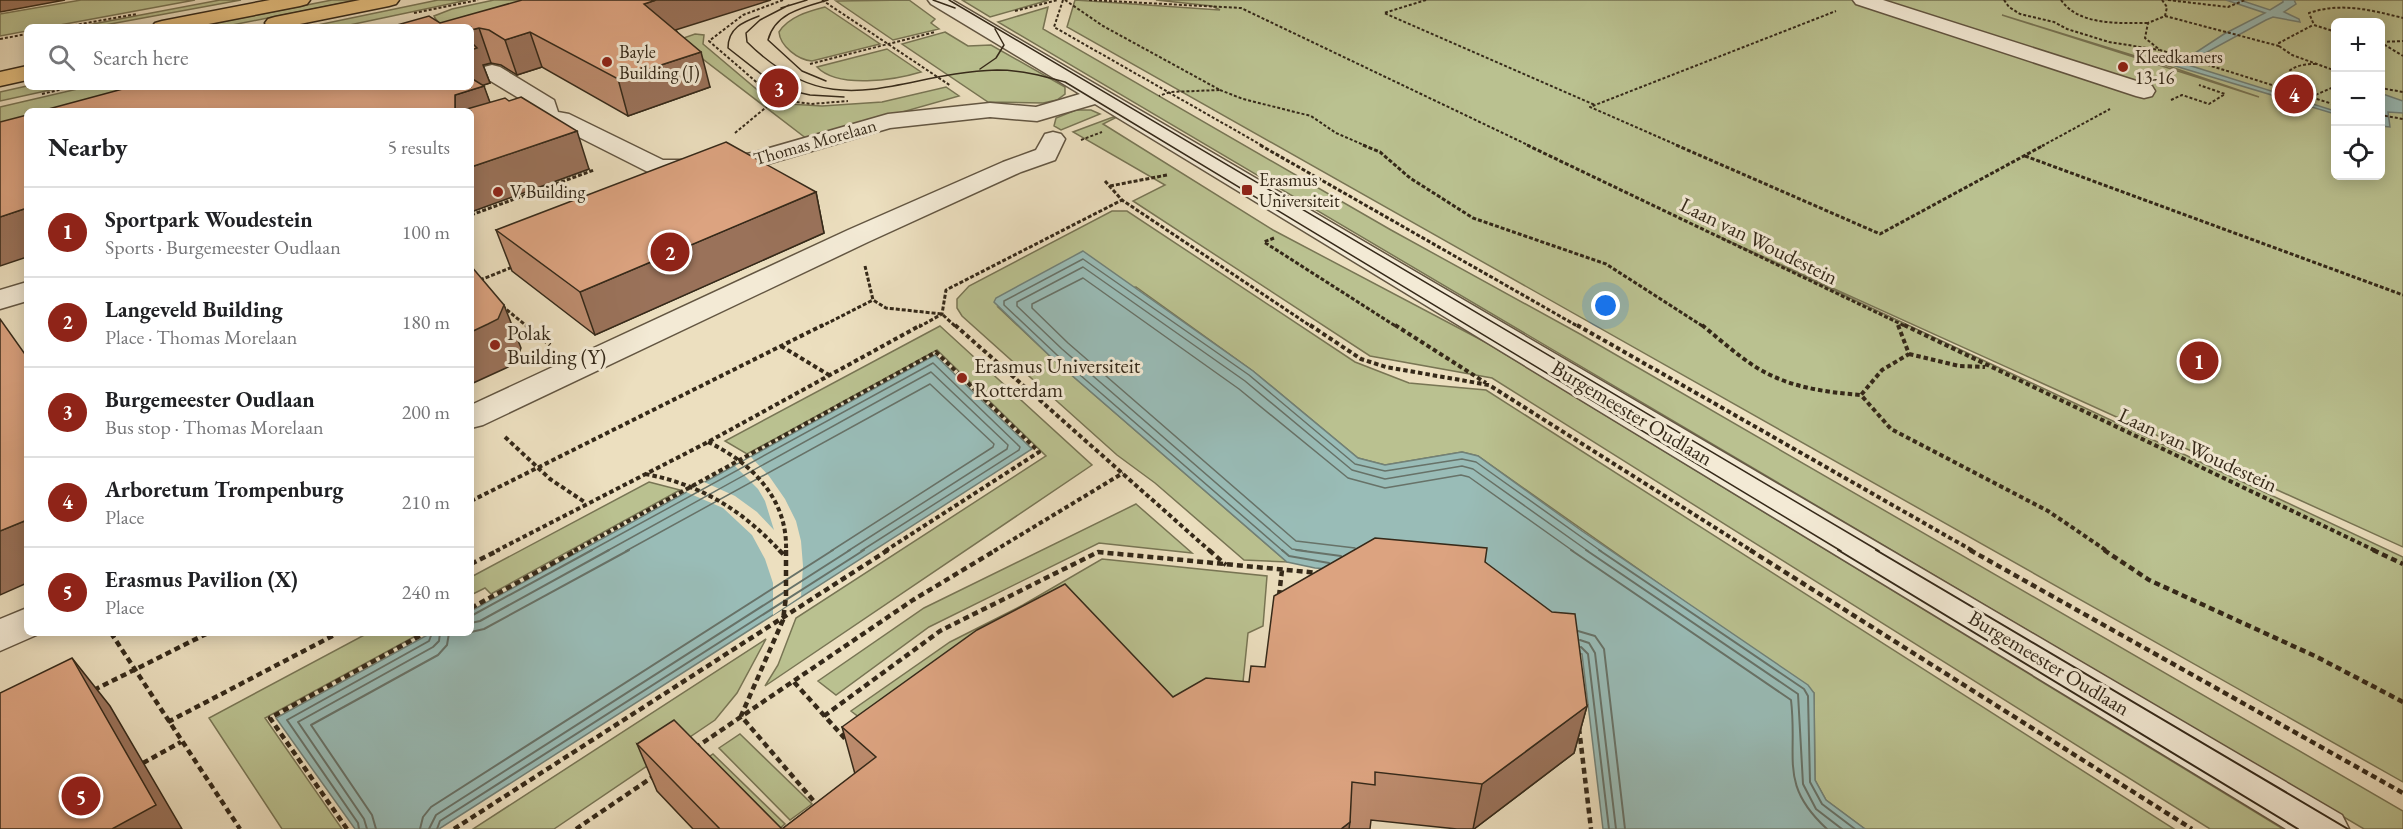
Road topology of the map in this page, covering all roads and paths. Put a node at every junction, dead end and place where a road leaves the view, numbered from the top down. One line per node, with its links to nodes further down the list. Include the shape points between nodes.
1 (300, 0): 20 (main road)
2 (389, 0): 21 (main road)
3 (783, 0): 49 (path, via 735,18 709,41)
4 (822, 0): 39 (path)
5 (938, 0): 51 (street, Burgemeester Oudlaan)
6 (1064, 0): 44 (path, via 1103,26); 46 (path, via 1054,27)
7 (1089, 0): 78 (path, Laan van Woudestein, via 1241,8)
8 (1426, 0): 53 (path, via 1384,13)
9 (1864, 0): 45 (street); 53 (path)
10 (2004, 0): 30 (path, via 2020,14 2109,42)
11 (2061, 0): 19 (path, via 2072,12 2088,18)
12 (2162, 0): 16 (path, via 2167,7)
13 (2168, 0): 14 (path, via 2228,7)
14 (2245, 0)
15 (416, 13): 18 (path)
16 (2165, 16): 19 (path); 29 (path)
17 (2403, 18): 22 (path, via 2324,6 2309,13)
18 (422, 20)
19 (2148, 23): 30 (path, via 2145,38)
20 (177, 24)
21 (271, 24)
22 (2313, 25): 23 (path); 29 (path, via 2278,43)
23 (2331, 30)
24 (24, 35): 25 (path)
25 (0, 39)
26 (2403, 41): 27 (path)
27 (2385, 42)
28 (2385, 45): 32 (path)
29 (2279, 46): 34 (path)
30 (2160, 50): 48 (path)
31 (24, 54): 33 (main road)
32 (2403, 56)
33 (0, 59)
34 (2316, 64): 35 (path); 48 (path, via 2302,64 2288,75)
35 (2331, 69)
36 (492, 72): 56 (street, via 546,105)
37 (24, 74): 38 (main road)
38 (0, 79)
39 (949, 85): 41 (path); 54 (path)
40 (2199, 86): 45 (path, via 2225,94 2209,104 2182,95 2172,100)
41 (938, 87)
42 (2331, 88): 48 (path)
43 (2385, 89): 47 (path)
44 (1220, 90): 46 (path); 87 (path, via 1311,116 1336,133 1380,152 1410,178 1473,218 1606,264 1693,318 1754,366 1794,386)
45 (2144, 91): 61 (path)
46 (1170, 92): 51 (path); 125 (path)
47 (2403, 92)
48 (2312, 96): 52 (path)
49 (776, 99): 50 (path, via 811,104); 58 (path)
50 (854, 101)
51 (1111, 103): 54 (street, Thomas Morelaan, via 1037,114); 133 (street, Burgemeester Oudlaan)
52 (2331, 103)
53 (1595, 105): 61 (path, via 1590,107 1880,234)
54 (990, 110): 56 (street, Thomas Morelaan, via 888,121 727,166 659,168 561,119)
55 (2385, 116): 57 (path)
56 (547, 117): 60 (street)
57 (2403, 119)
58 (731, 137)
59 (1053, 139): 68 (street, via 1046,154)
60 (474, 140)
61 (2025, 156): 73 (path)
62 (601, 167): 67 (path)
63 (1149, 177): 65 (path)
64 (1105, 181): 65 (path)
65 (1109, 186): 66 (path)
66 (1122, 200): 77 (path, via 946,290); 86 (path, via 1362,359 1386,367)
67 (474, 214)
68 (858, 236): 75 (path); 84 (street)
69 (1275, 238): 86 (path, via 1264,242)
70 (515, 266): 71 (path)
71 (474, 283)
72 (24, 292): 74 (street)
73 (2403, 295)
74 (0, 300)
75 (873, 300): 77 (path, via 886,308); 79 (path)
76 (500, 304): 84 (path)
77 (942, 314): 85 (path); 92 (path)
78 (1898, 324): 81 (path); 83 (path, Laan van Woudestein)
79 (782, 346): 85 (path); 91 (path)
80 (24, 350): 82 (path)
81 (1909, 354): 83 (path, via 1959,366); 87 (path, via 1882,370)
82 (9, 355)
83 (1988, 367): 99 (path, Laan van Woudestein)
84 (578, 368): 88 (street)
85 (830, 375): 89 (path)
86 (1489, 385): 132 (path)
87 (1861, 395): 115 (path, via 1891,429 2048,511 2149,579 2317,657)
88 (476, 416): 91 (path)
89 (708, 442): 90 (path); 93 (path)
90 (741, 460): 94 (path); 97 (path, via 762,481 780,511); 105 (path, via 936,352 1039,452)
91 (538, 468): 95 (path); 96 (path)
92 (1123, 472): 100 (path); 113 (path, via 913,600)
93 (644, 474): 94 (path); 96 (path)
94 (694, 487): 97 (path, via 742,513); 103 (path)
95 (474, 500)
96 (586, 503): 98 (path)
97 (785, 557): 105 (path)
98 (474, 562)
99 (2403, 564)
100 (1226, 565): 101 (path); 117 (path, via 1098,552 940,631)
101 (1282, 570): 102 (path); 104 (path)
102 (1329, 574)
103 (474, 606)
104 (1278, 606)
105 (784, 617): 116 (path); 129 (path)
106 (24, 624): 107 (street)
107 (0, 636)
108 (113, 636): 112 (path)
109 (202, 636): 112 (path)
110 (332, 636): 119 (path)
111 (420, 636): 128 (path, via 270,718)
112 (135, 670): 114 (path); 119 (path)
113 (794, 682): 116 (path); 117 (path)
114 (83, 696)
115 (2403, 702)
116 (741, 716): 121 (path); 126 (path)
117 (824, 716): 122 (path)
118 (1578, 719): 131 (path)
119 (168, 722): 120 (path)
120 (181, 742): 123 (path); 127 (path)
121 (692, 749)
122 (856, 749)
123 (143, 763)
124 (663, 769): 130 (path)
125 (2403, 793)
126 (822, 812)
127 (240, 829)
128 (346, 829)
129 (454, 829)
130 (576, 829)
131 (1590, 829)
132 (2192, 829)
133 (2325, 829)

